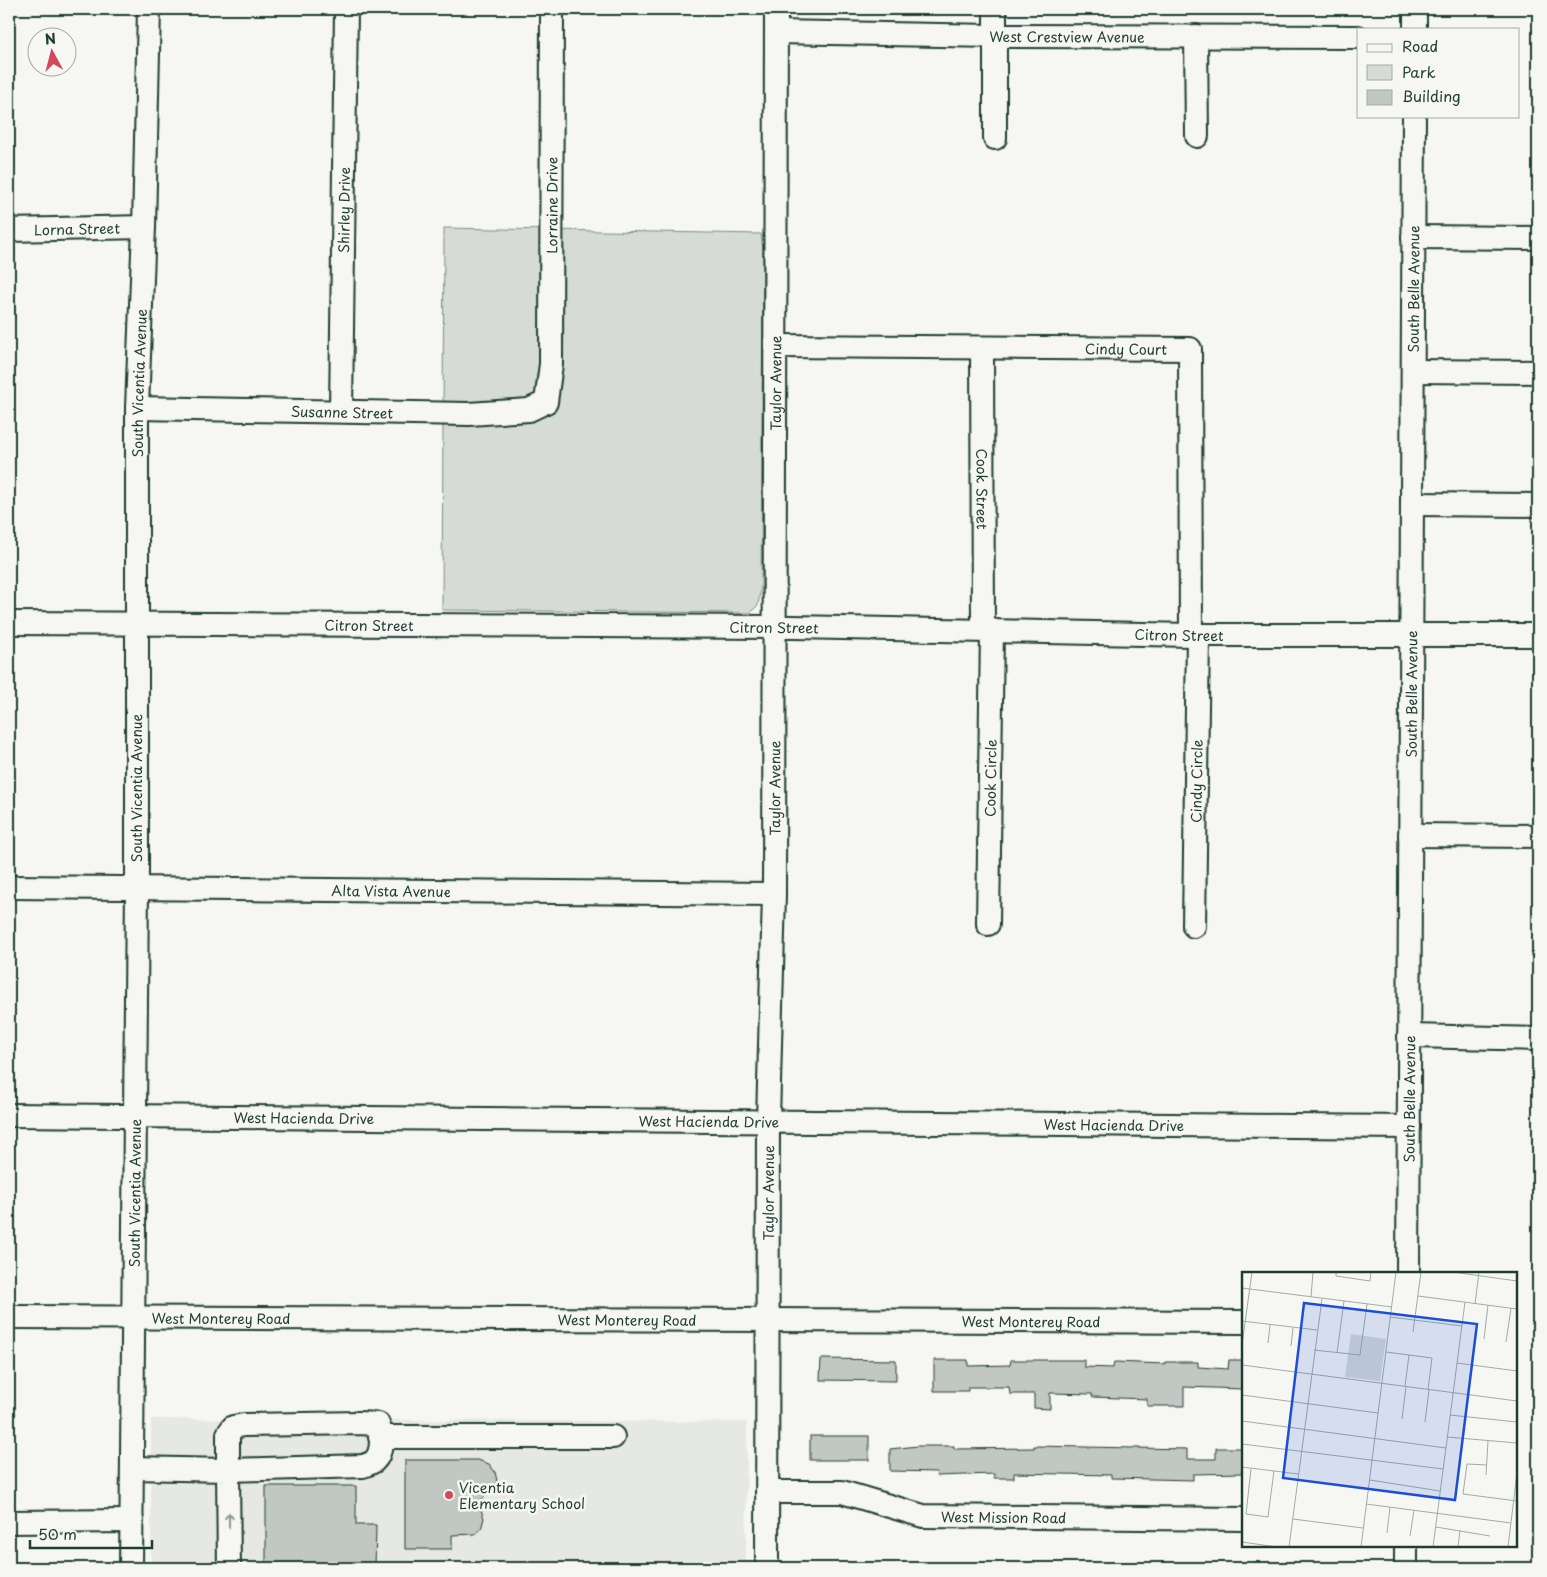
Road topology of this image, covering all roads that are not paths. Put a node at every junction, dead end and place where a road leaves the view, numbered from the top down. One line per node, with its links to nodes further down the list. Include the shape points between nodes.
1 (149, 9): 15 (street, South Vicentia Avenue)
2 (346, 9): 25 (street, Shirley Drive)
3 (552, 9): 23 (street, Lorraine Drive, via 551,364)
4 (776, 9): 8 (street, Taylor Avenue)
5 (995, 9): 9 (street)
6 (1415, 9): 7 (street)
7 (1415, 28)
8 (776, 32): 9 (street, West Crestview Avenue); 19 (street, Taylor Avenue)
9 (994, 36): 10 (street, West Crestview Avenue); 14 (street)
10 (1196, 36): 11 (street, West Crestview Avenue); 13 (street)
11 (1357, 37)
12 (1414, 118): 17 (street, South Belle Avenue)
13 (1197, 136)
14 (995, 138)
15 (144, 227): 16 (street, Lorna Street); 24 (street, South Vicentia Avenue)
16 (9, 230)
17 (1413, 237): 18 (street); 21 (street, South Belle Avenue)
18 (1538, 238)
19 (776, 346): 20 (street, Cindy Court); 30 (street, Taylor Avenue)
20 (982, 348): 31 (street, Cook Street); 33 (street, Cindy Court, via 1190,349)
21 (1413, 371): 22 (street); 26 (street, South Belle Avenue)
22 (1538, 372)
23 (546, 402): 25 (street, Susanne Street, via 529,410 469,414)
24 (137, 408): 25 (street, Susanne Street); 29 (street, South Vicentia Avenue)
25 (341, 411)
26 (1412, 504): 27 (street); 32 (street, South Belle Avenue)
27 (1538, 505)
28 (9, 623): 29 (street, Citron Street)
29 (136, 624): 30 (street, Citron Street); 38 (street, South Vicentia Avenue)
30 (775, 627): 31 (street, Citron Street); 39 (street, Taylor Avenue)
31 (987, 630): 33 (street, Citron Street); 40 (street, Cook Circle)
32 (1411, 634): 33 (street, Citron Street); 34 (street, Citron Street); 35 (street, South Belle Avenue)
33 (1194, 635): 41 (street, Cindy Circle)
34 (1538, 635)
35 (1410, 835): 36 (street); 42 (street, South Belle Avenue)
36 (1538, 836)
37 (9, 887): 38 (street, Alta Vista Avenue)
38 (137, 887): 39 (street, Alta Vista Avenue); 45 (street, South Vicentia Avenue)
39 (774, 894): 46 (street, Taylor Avenue)
40 (988, 924)
41 (1194, 926)
42 (1409, 1036): 43 (street); 47 (street, South Belle Avenue)
43 (1538, 1039)
44 (9, 1115): 45 (street, West Hacienda Drive)
45 (135, 1115): 46 (street, West Hacienda Drive); 50 (street, South Vicentia Avenue)
46 (768, 1121): 47 (street, West Hacienda Drive); 51 (street, Taylor Avenue)
47 (1409, 1127): 48 (street, South Belle Avenue)
48 (1408, 1272)
49 (9, 1317): 50 (street, West Monterey Road)
50 (132, 1318): 51 (street, West Monterey Road); 55 (street, South Vicentia Avenue)
51 (767, 1319): 52 (street, West Monterey Road); 57 (street, Taylor Avenue)
52 (1242, 1322)
53 (380, 1437): 54 (street); 56 (street, via 380,1450 374,1461 363,1466); 56 (street, via 378,1424 234,1427 228,1434)
54 (613, 1437)
55 (132, 1468): 56 (street); 60 (street, South Vicentia Avenue)
56 (228, 1470): 63 (street, one-way to 56)
57 (767, 1492): 58 (street, West Mission Road, via 842,1492 923,1516); 64 (street, Taylor Avenue)
58 (1242, 1519)
59 (9, 1522): 60 (street)
60 (132, 1522): 62 (street, South Vicentia Avenue)
61 (1406, 1547): 65 (street)
62 (131, 1568)
63 (229, 1568)
64 (767, 1568)
65 (1406, 1568)

